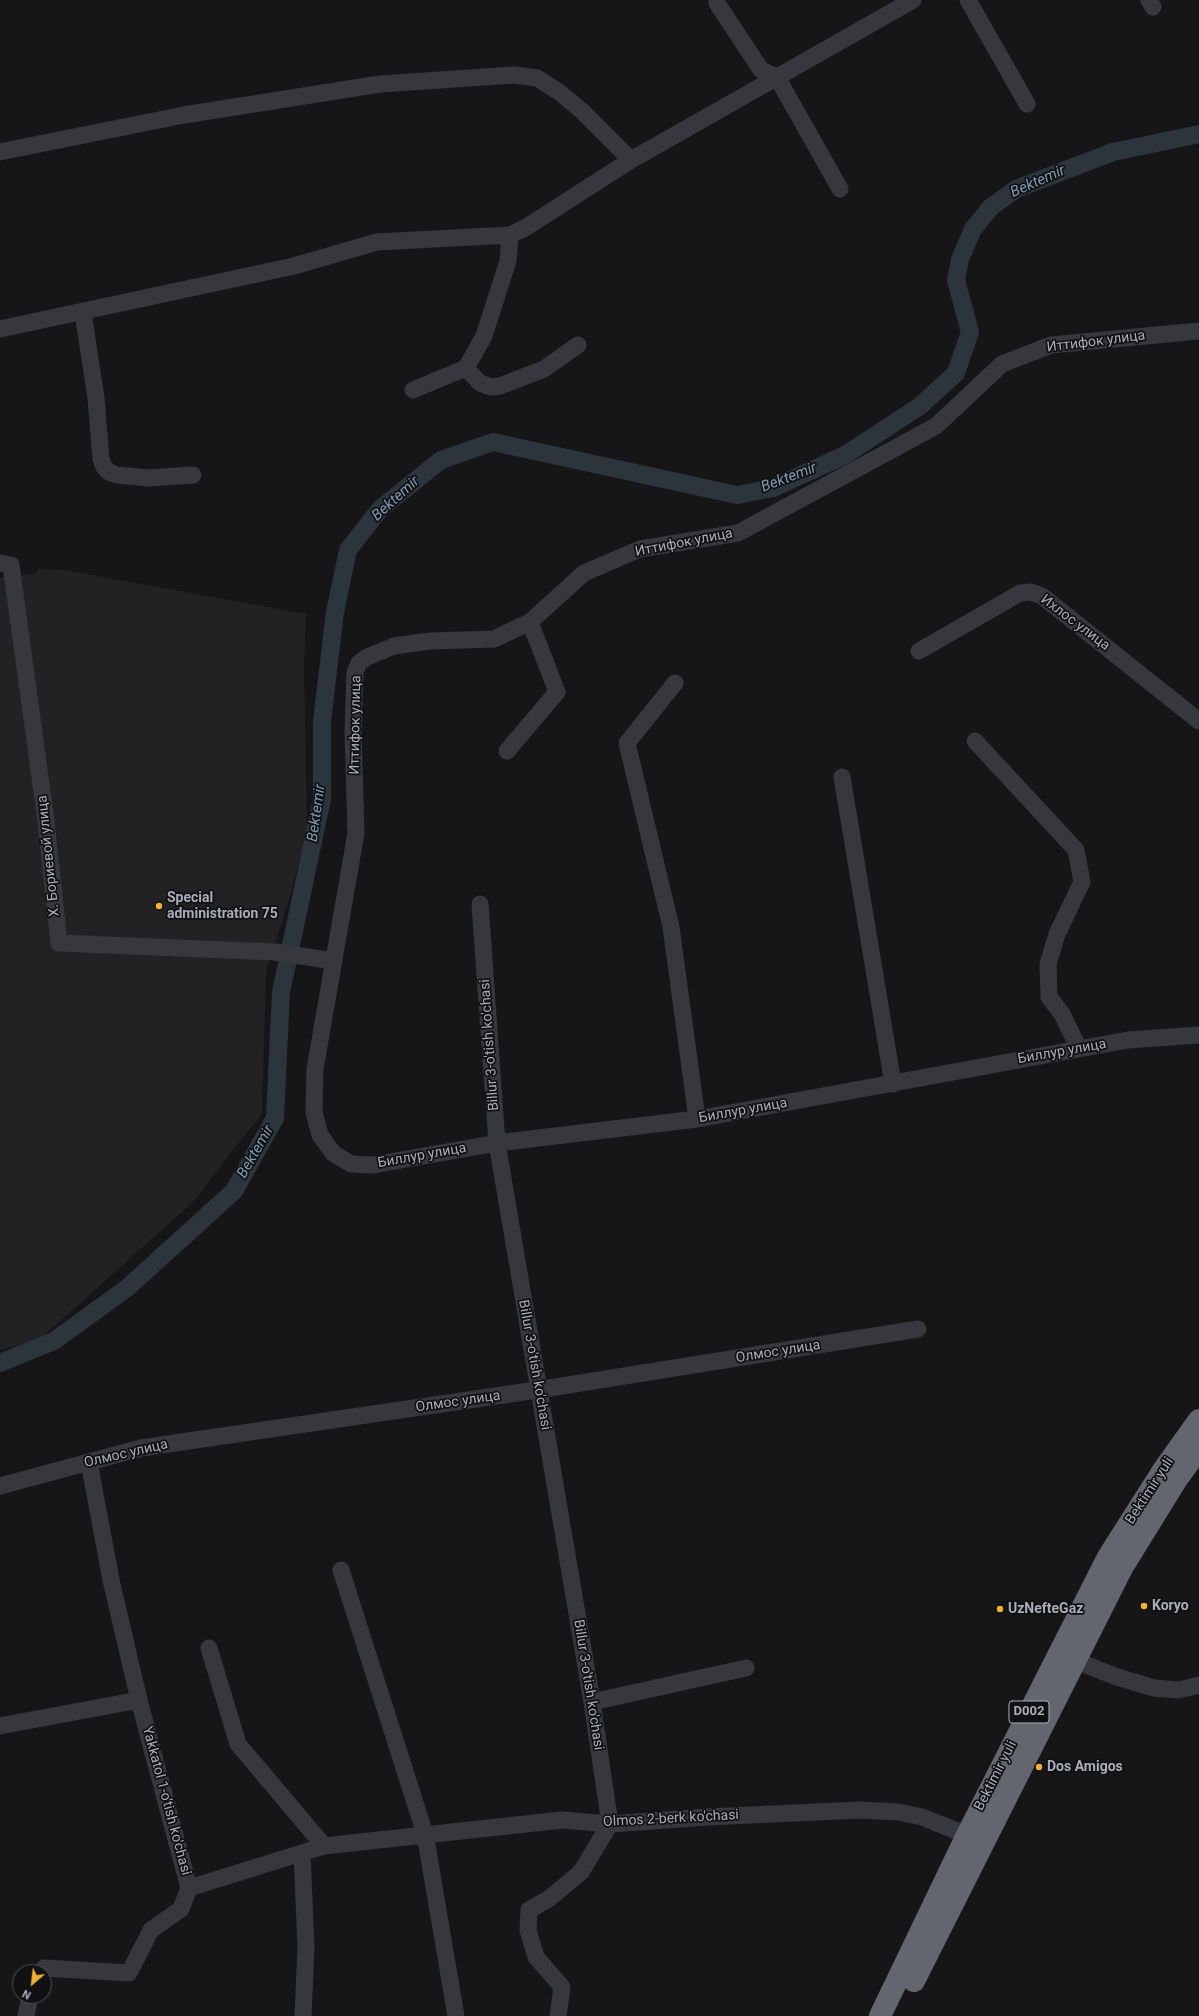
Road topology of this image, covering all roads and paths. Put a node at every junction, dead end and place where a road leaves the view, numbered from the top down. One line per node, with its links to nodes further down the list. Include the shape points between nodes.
1 (913, 0): 4 (street)
2 (968, 0): 5 (street)
3 (717, 3): 4 (street, via 761,70)
4 (777, 77): 7 (street); 8 (street)
5 (1027, 104)
6 (0, 152): 7 (street, via 184,115 380,84 514,75 537,78 559,92)
7 (631, 160): 9 (street)
8 (840, 189)
9 (510, 235): 10 (street, via 377,242 294,266); 14 (street, via 508,261 484,336)
10 (83, 313): 11 (street); 16 (street, via 104,467 118,475 149,478)
11 (0, 329)
12 (1199, 331): 18 (street, Иттифок улица, via 1052,345 1002,364 936,426 738,533 640,549 584,573)
13 (578, 345): 14 (street, via 544,369 500,386 491,387 480,383)
14 (466, 368): 15 (street)
15 (413, 390)
16 (193, 475)
17 (0, 563): 26 (street, Х. Бориевой улица, via 11,565 46,821 59,943 275,952)
18 (530, 622): 23 (street, via 557,692); 26 (street, Иттифок улица, via 494,639 430,641 394,646 359,663 356,672 353,732 356,833)
19 (919, 651): 21 (street, Ихлос улица, via 1020,593 1031,592 1042,596)
20 (675, 683): 31 (street, via 627,743 671,927)
21 (1199, 721)
22 (975, 741): 28 (street, via 1076,850 1082,882 1057,934 1048,964 1049,996 1062,1014)
23 (508, 751)
24 (842, 777): 29 (street)
25 (480, 904): 32 (street, Billur 3-o'tish ko'chasi)
26 (334, 961): 30 (street, Иттифок улица, via 315,1069)
27 (1199, 1035): 28 (street, Биллур улица, via 1144,1039)
28 (1080, 1049): 29 (street, Биллур улица)
29 (893, 1084): 31 (street, Биллур улица)
30 (314, 1112): 32 (street, Биллур улица, via 320,1135 333,1153 351,1164 373,1165)
31 (696, 1119): 32 (street, Биллур улица)
32 (497, 1143): 34 (street, Billur 3-o'tish ko'chasi)
33 (918, 1329): 34 (street, Олмос улица)
34 (538, 1390): 37 (street, Олмос улица, via 141,1448); 45 (street, Billur 3-o'tish ko'chasi)
35 (1199, 1420): 49 (highway, Bektimir yuli / D002, via 1164,1469 1108,1557)
36 (1199, 1449): 41 (highway, Bektimir yuli / D002, via 1122,1568)
37 (89, 1462): 38 (street, Олмос улица); 44 (street, Yakkatol 1-o'tish ko'chasi, via 111,1580)
38 (0, 1486)
39 (341, 1570): 48 (street)
40 (209, 1648): 50 (street, via 238,1744)
41 (1074, 1660): 43 (street, via 1154,1688 1179,1690); 60 (highway, Bektimir yuli / D002)
42 (746, 1668): 45 (street)
43 (1199, 1684)
44 (139, 1700): 46 (street); 52 (street, Yakkatol 1-o'tish ko'chasi)
45 (592, 1702): 47 (street, Billur 3-o'tish ko'chasi)
46 (0, 1726)
47 (610, 1824): 48 (street, Olmos 2-berk ko'chasi, via 562,1820); 49 (street, Olmos 2-berk ko'chasi, via 860,1810 898,1812 916,1816); 58 (street, via 581,1872 550,1898 529,1910 528,1930 536,1957 562,1987)
48 (425, 1834): 50 (street, Olmos 2-berk ko'chasi); 57 (street)
49 (967, 1834): 59 (highway, Bektimir yuli / D002)
50 (324, 1846): 51 (street, Olmos 2-berk ko'chasi, via 312,1848)
51 (302, 1854): 52 (street, Yakkatol 1-o'tish ko'chasi); 56 (street, via 306,1946)
52 (189, 1888): 53 (street, via 181,1909 151,1930 129,1973)
53 (52, 1968)
54 (28, 2004): 55 (street)
55 (26, 2016)
56 (304, 2016)
57 (456, 2016)
58 (558, 2016)
59 (880, 2016)
60 (897, 2016)

